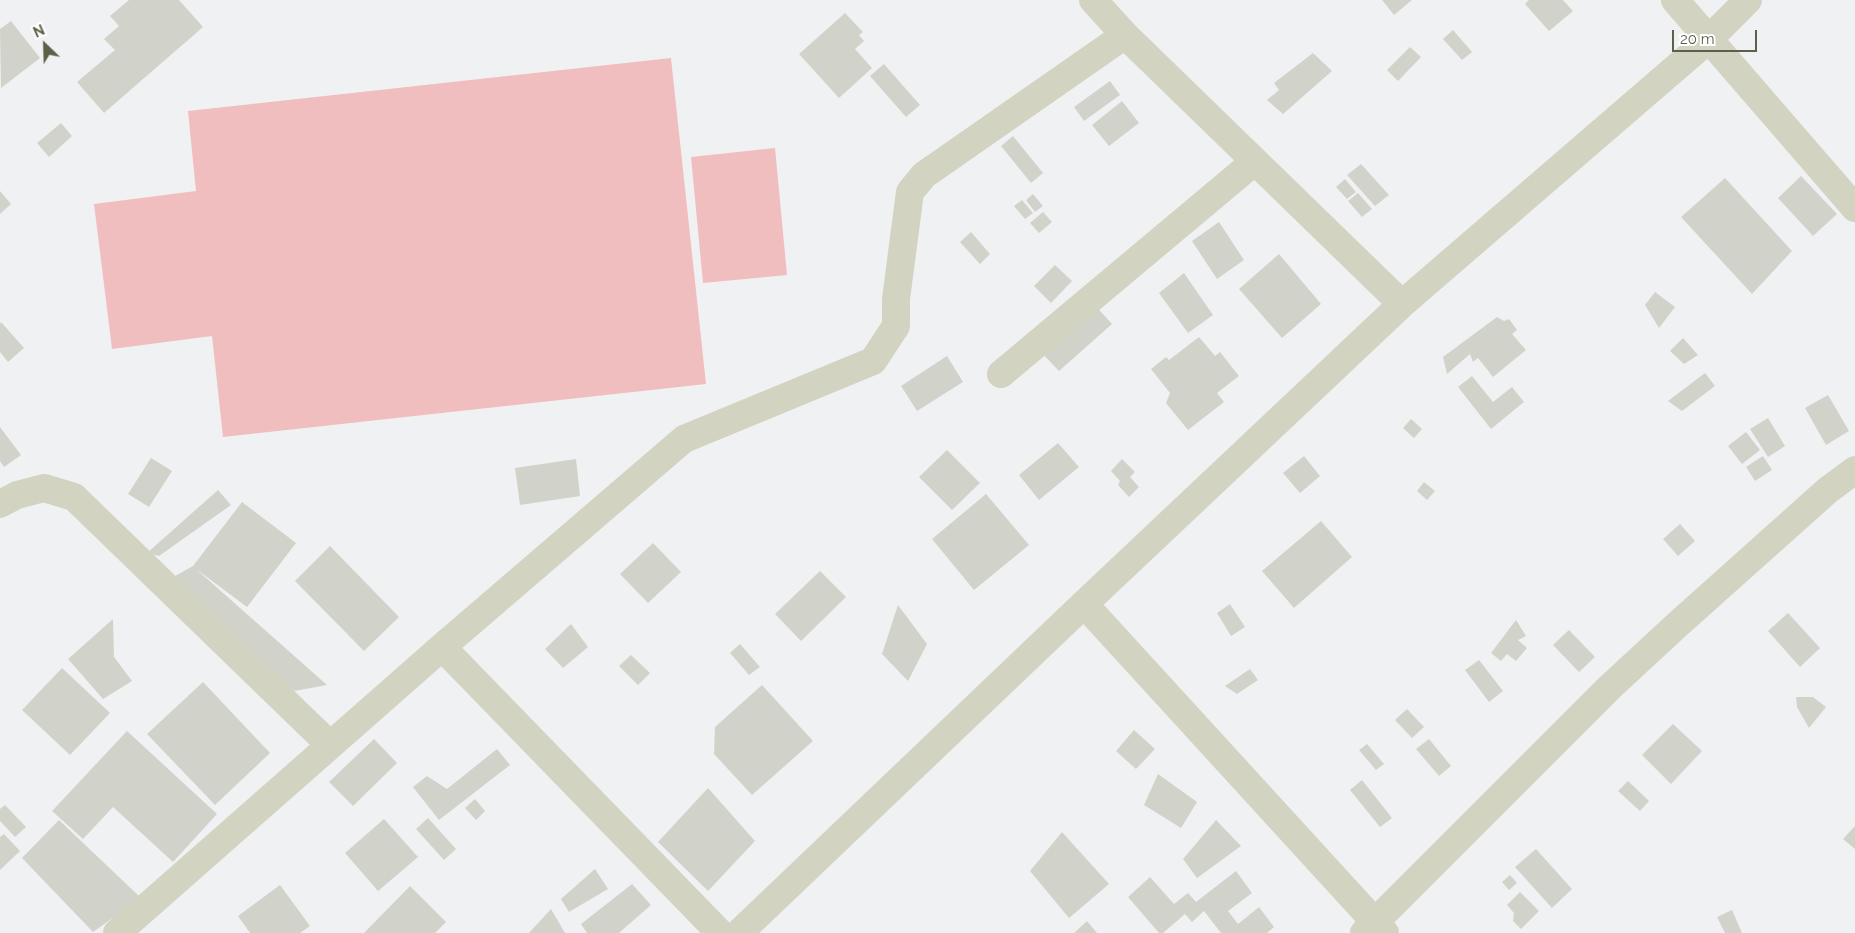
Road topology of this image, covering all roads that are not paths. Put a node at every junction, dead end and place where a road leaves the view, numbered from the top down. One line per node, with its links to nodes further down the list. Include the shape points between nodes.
1 (1093, 0): 4 (street)
2 (1675, 0): 5 (street)
3 (1748, 0): 5 (street)
4 (1125, 35): 6 (street); 13 (street, via 924,175 910,192 896,299 896,326 873,362 684,439)
5 (1708, 40): 7 (street); 8 (street)
6 (1254, 162): 8 (street); 9 (street)
7 (1855, 208)
8 (1402, 304): 12 (street)
9 (1001, 374)
10 (1855, 470): 15 (street, via 1821,496 1610,687)
11 (0, 504): 14 (street, via 17,495 44,488 74,497)
12 (1084, 604): 15 (street); 18 (street)
13 (442, 647): 14 (street); 17 (street)
14 (330, 746): 16 (street)
15 (1375, 930)
16 (117, 933)
17 (720, 933)
18 (739, 933)

